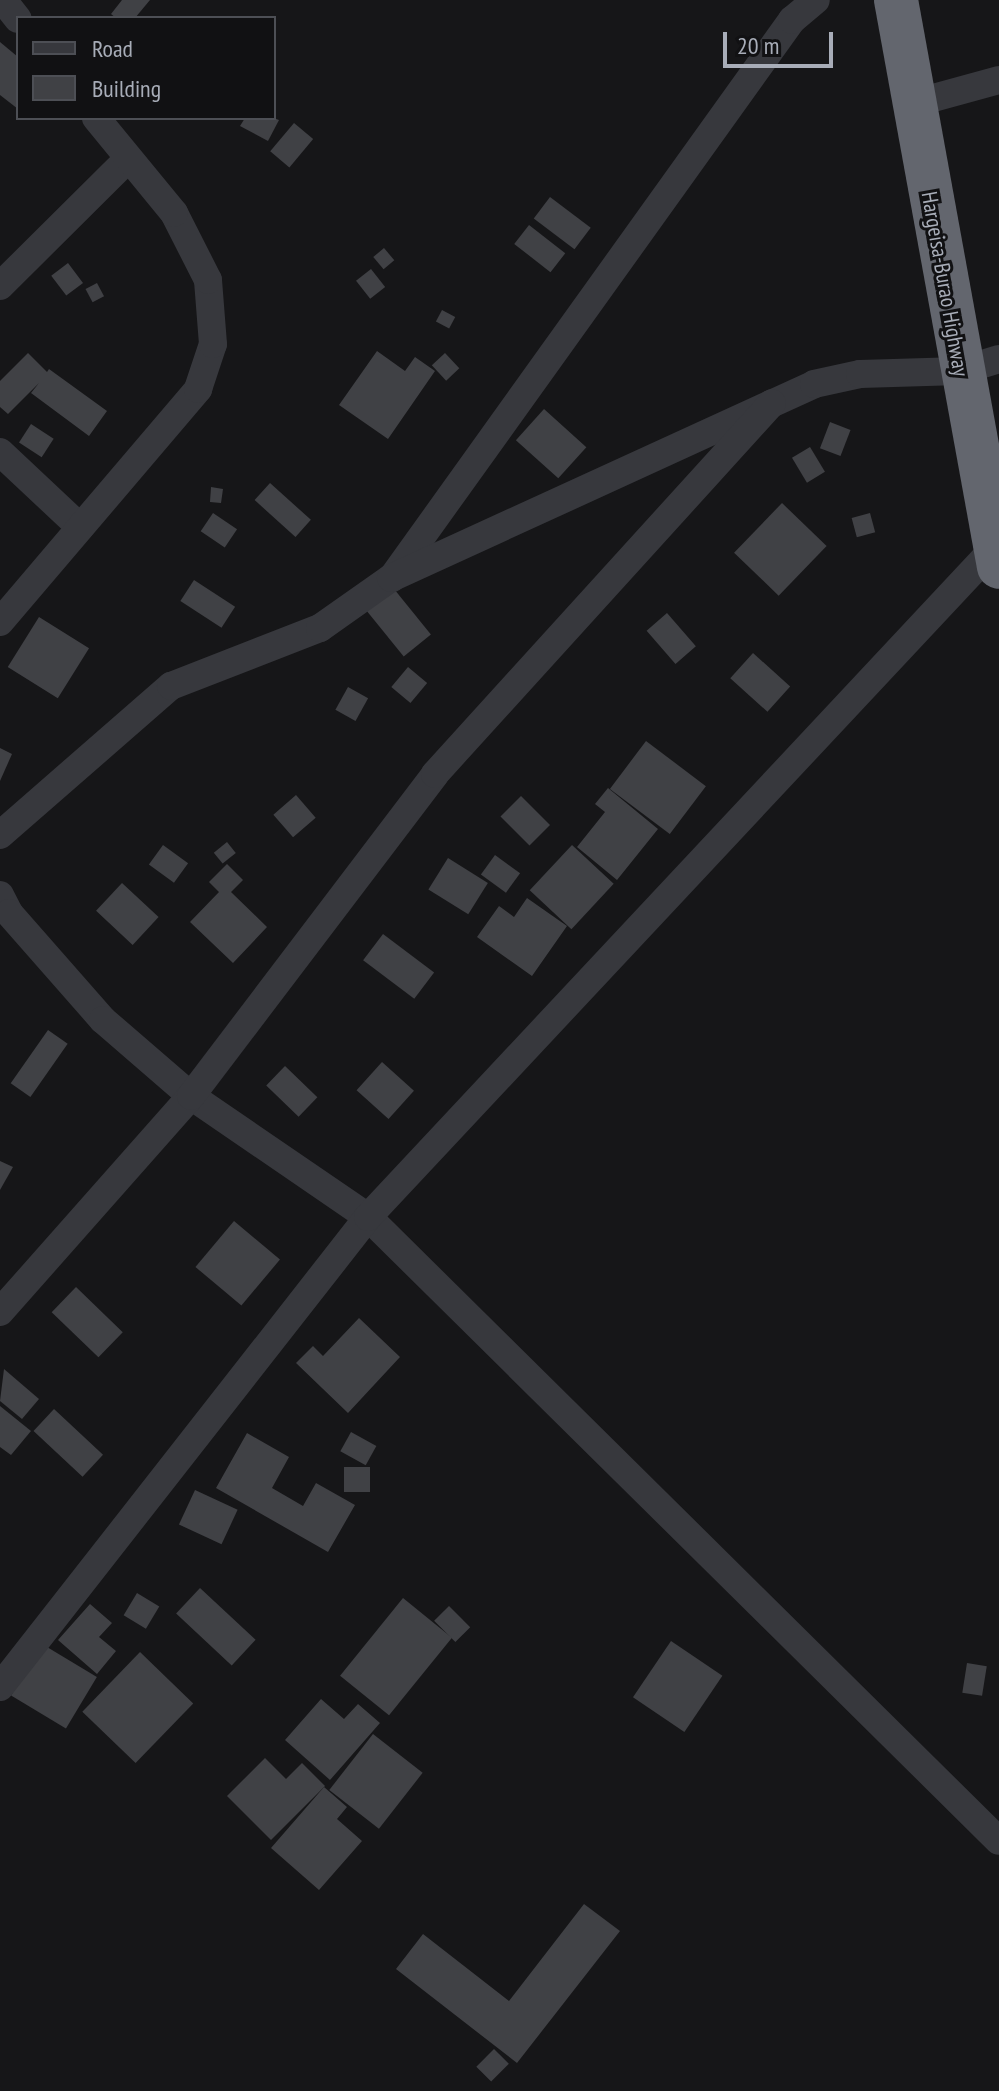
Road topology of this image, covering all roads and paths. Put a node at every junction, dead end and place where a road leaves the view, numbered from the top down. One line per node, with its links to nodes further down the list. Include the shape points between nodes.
1 (3, 0): 4 (street)
2 (816, 0): 15 (street, via 792,20)
3 (896, 0): 6 (highway, Hargeisa-Burao Highway)
4 (16, 16)
5 (999, 80): 6 (street)
6 (915, 103): 10 (highway, Hargeisa-Burao Highway)
7 (98, 120): 8 (street)
8 (128, 159): 9 (street); 13 (street, via 174,213 208,280 213,344 198,389)
9 (0, 286)
10 (980, 365): 11 (street, via 860,374 814,384); 14 (highway, Hargeisa-Burao Highway)
11 (772, 403): 15 (street); 19 (street, via 435,774)
12 (0, 452): 13 (street)
13 (80, 527): 16 (street)
14 (997, 552): 20 (street)
15 (391, 578): 17 (street, via 320,628 171,686)
16 (0, 622)
17 (0, 835)
18 (3, 910): 19 (street, via 103,1020)
19 (191, 1096): 20 (street); 21 (street)
20 (368, 1217): 22 (street); 23 (street)
21 (0, 1312)
22 (0, 1687)
23 (999, 1841)

